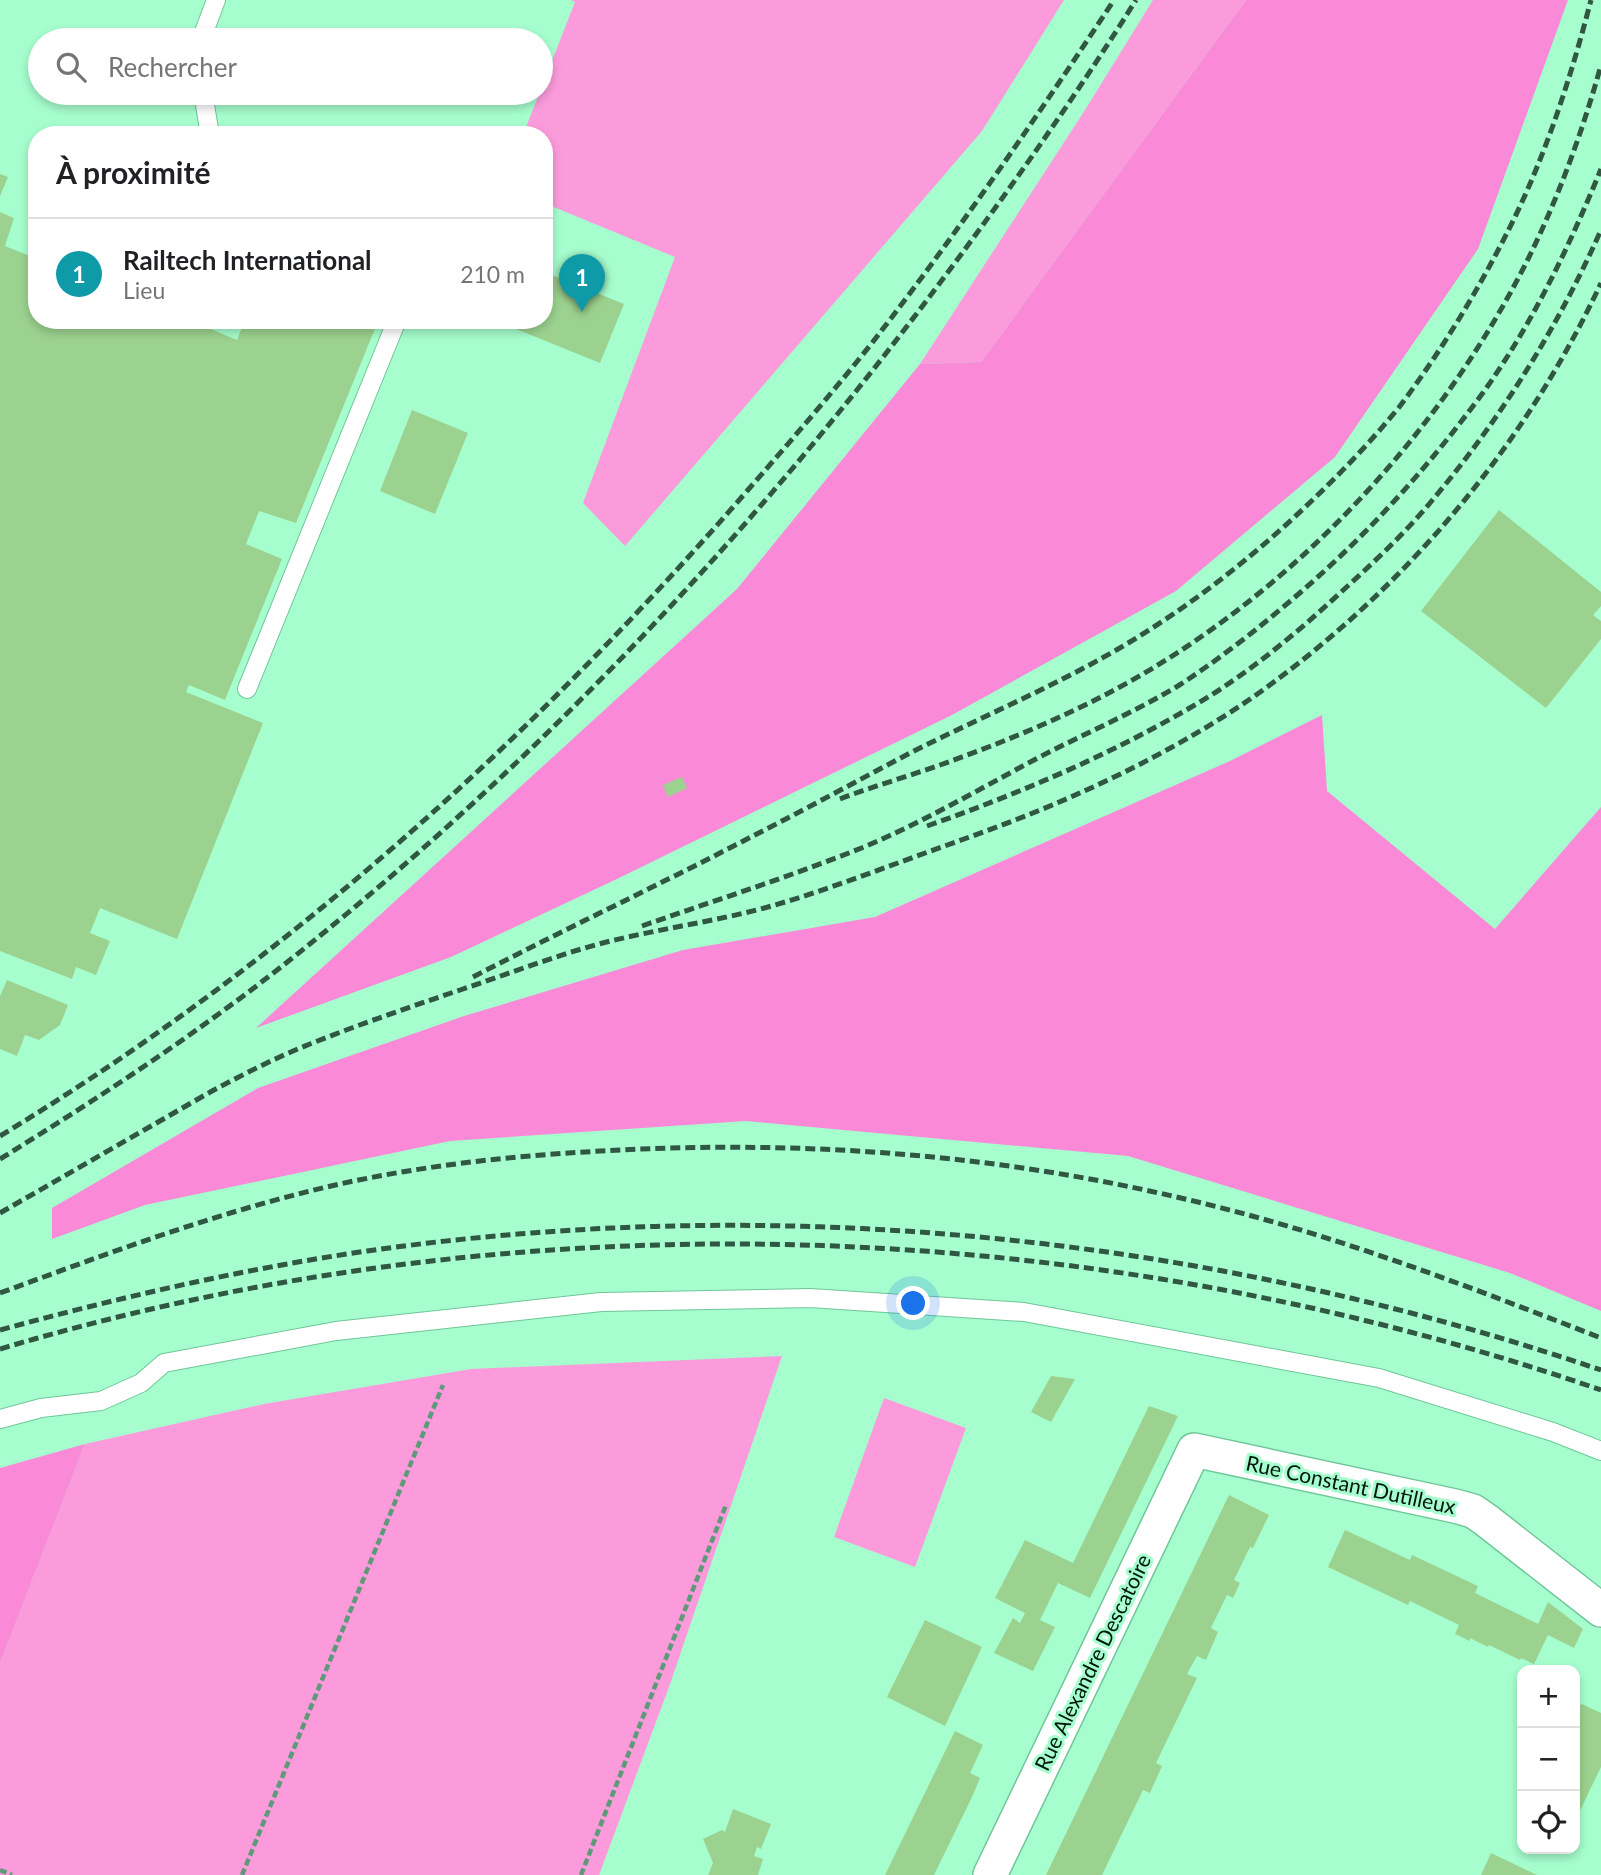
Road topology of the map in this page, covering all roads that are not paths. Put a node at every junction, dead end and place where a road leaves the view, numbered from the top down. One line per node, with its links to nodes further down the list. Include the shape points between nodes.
1 (216, 0): 2 (lane)
2 (206, 28)
3 (205, 105): 4 (lane)
4 (208, 126)
5 (393, 329): 6 (lane)
6 (247, 690)
7 (0, 1419): 9 (lane, via 41,1408 101,1401 141,1383 164,1363 336,1331 601,1302 810,1298 1024,1312 1379,1378)
8 (1194, 1450): 10 (street, Rue Constant Dutilleux, via 1473,1511); 11 (street, Rue Alexandre Descatoire)
9 (1601, 1451)
10 (1601, 1610)
11 (990, 1875)

